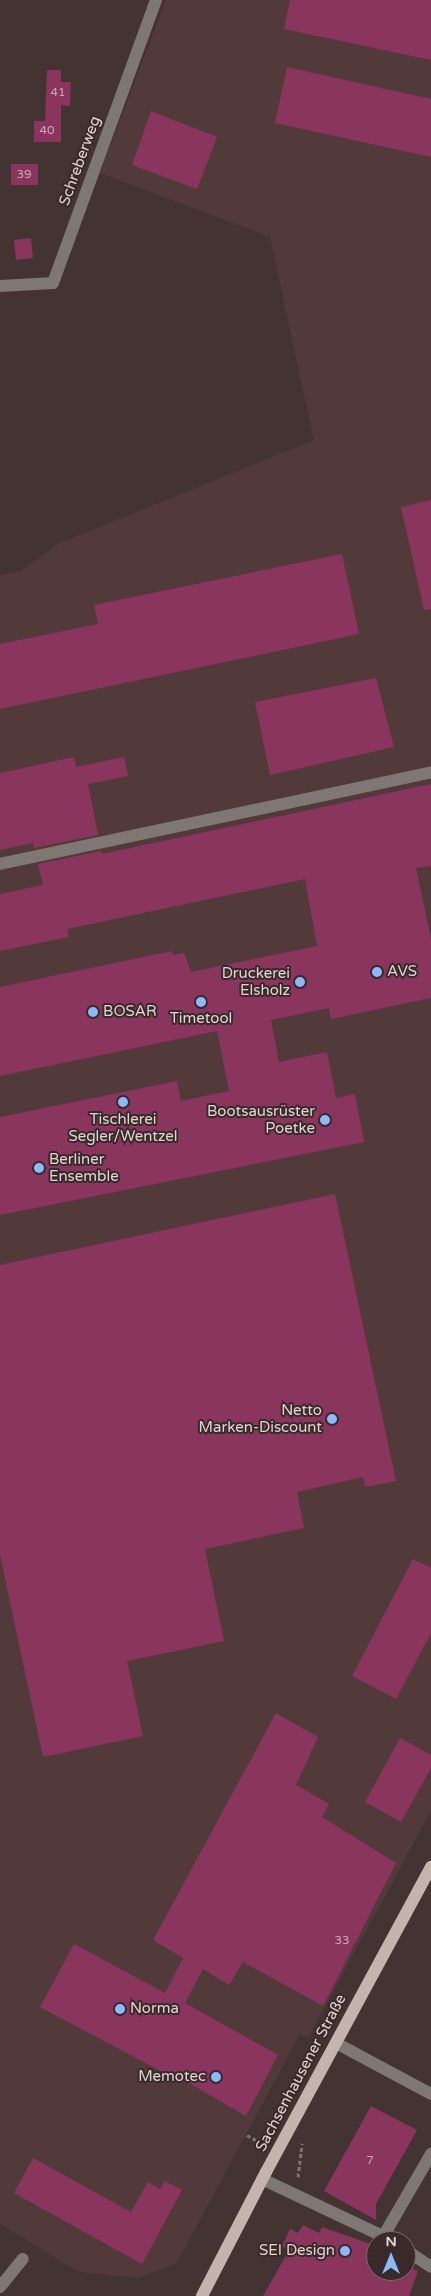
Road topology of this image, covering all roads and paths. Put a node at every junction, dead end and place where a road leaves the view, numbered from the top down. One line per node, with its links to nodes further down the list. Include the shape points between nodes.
1 (156, 0): 2 (street, Schreberweg, via 53,283)
2 (0, 286)
3 (431, 772): 4 (street)
4 (0, 864)
5 (431, 1867): 6 (main road, Sachsenhausener Straße)
6 (336, 2043): 7 (street); 11 (main road, Sachsenhausener Straße)
7 (431, 2094)
8 (247, 2135): 9 (path)
9 (256, 2140)
10 (431, 2154): 13 (street)
11 (262, 2179): 12 (street); 18 (main road, Sachsenhausener Straße)
12 (373, 2231)
13 (392, 2231)
14 (416, 2256): 16 (street)
15 (23, 2258): 17 (street)
16 (431, 2266)
17 (0, 2287)
18 (202, 2296)

